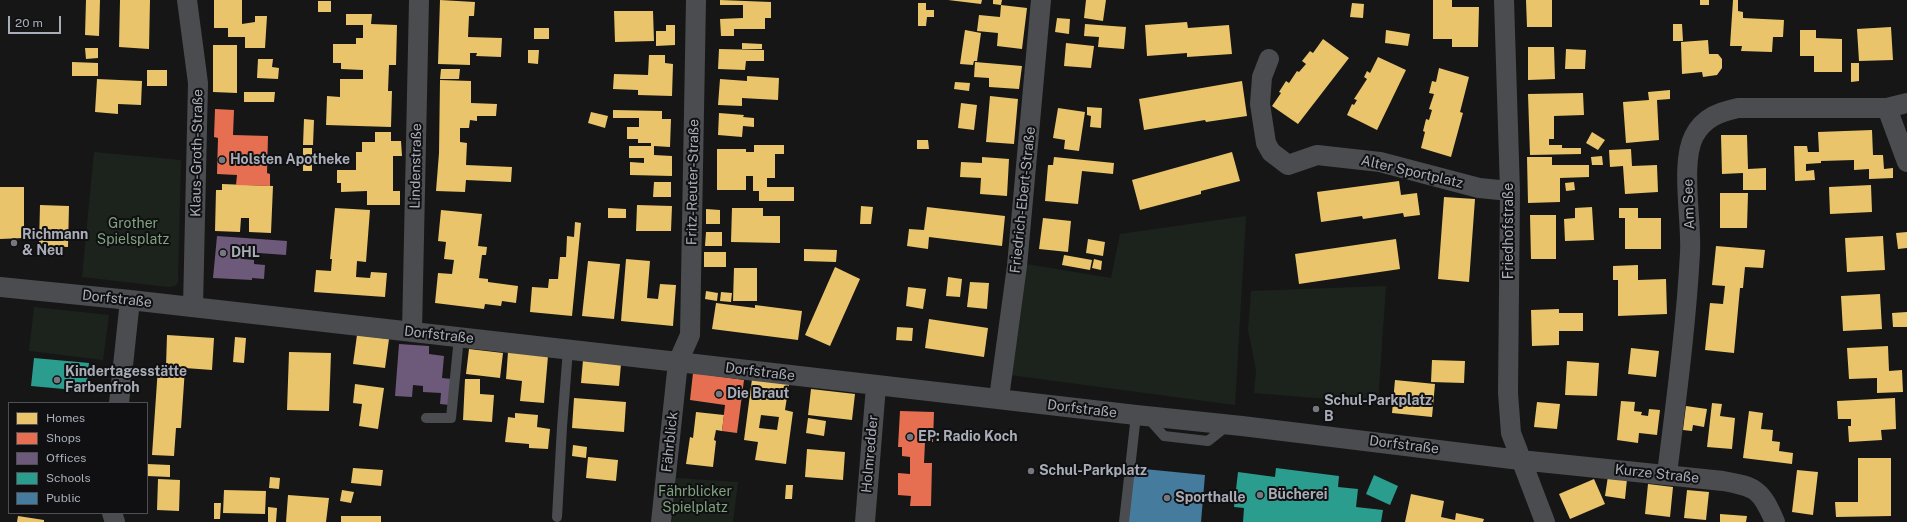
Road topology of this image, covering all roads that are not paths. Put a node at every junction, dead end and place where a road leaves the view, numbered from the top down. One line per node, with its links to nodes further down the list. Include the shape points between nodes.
1 (187, 0): 13 (street, Klaus-Groth-Straße, via 198,83)
2 (419, 0): 14 (street, Lindenstraße)
3 (696, 0): 17 (street, Fritz-Reuter-Straße, via 690,335)
4 (1041, 0): 19 (street, Friedrich-Ebert-Straße, via 1017,266)
5 (1504, 0): 10 (street, Friedhofstraße)
6 (1269, 59): 10 (street, Alter Sportplatz, via 1262,77 1260,104 1266,143 1271,152 1288,165 1317,155 1380,162 1480,188)
7 (1907, 103): 8 (street, Am See)
8 (1887, 108): 9 (street); 24 (street, Am See, via 1738,108 1716,113 1704,122 1694,136 1688,167 1690,251 1686,309)
9 (1907, 162)
10 (1510, 190): 23 (street, Friedhofstraße, via 1508,393 1511,433)
11 (0, 287): 12 (street, Dorfstraße)
12 (130, 300): 13 (street, Dorfstraße); 20 (street)
13 (193, 307): 14 (street, Dorfstraße)
14 (412, 332): 15 (street, Dorfstraße)
15 (459, 337): 16 (street, Dorfstraße); 22 (lane, via 451,418)
16 (568, 349): 17 (street, Dorfstraße); 25 (lane)
17 (678, 362): 18 (street, Dorfstraße); 26 (street, Fährblick)
18 (876, 386): 19 (street, Dorfstraße); 27 (street, Holmredder)
19 (999, 398): 21 (street, Dorfstraße)
20 (119, 402)
21 (1141, 416): 23 (street, Dorfstraße, via 1229,424); 28 (lane)
22 (426, 418)
23 (1520, 460): 24 (street, Kurze Straße); 29 (street, Friedhofstraße)
24 (1667, 474): 30 (street, Kurze Straße, via 1746,485 1760,494 1769,506)
25 (557, 517)
26 (661, 522)
27 (865, 522)
28 (1124, 522)
29 (1546, 522)
30 (1775, 522)

